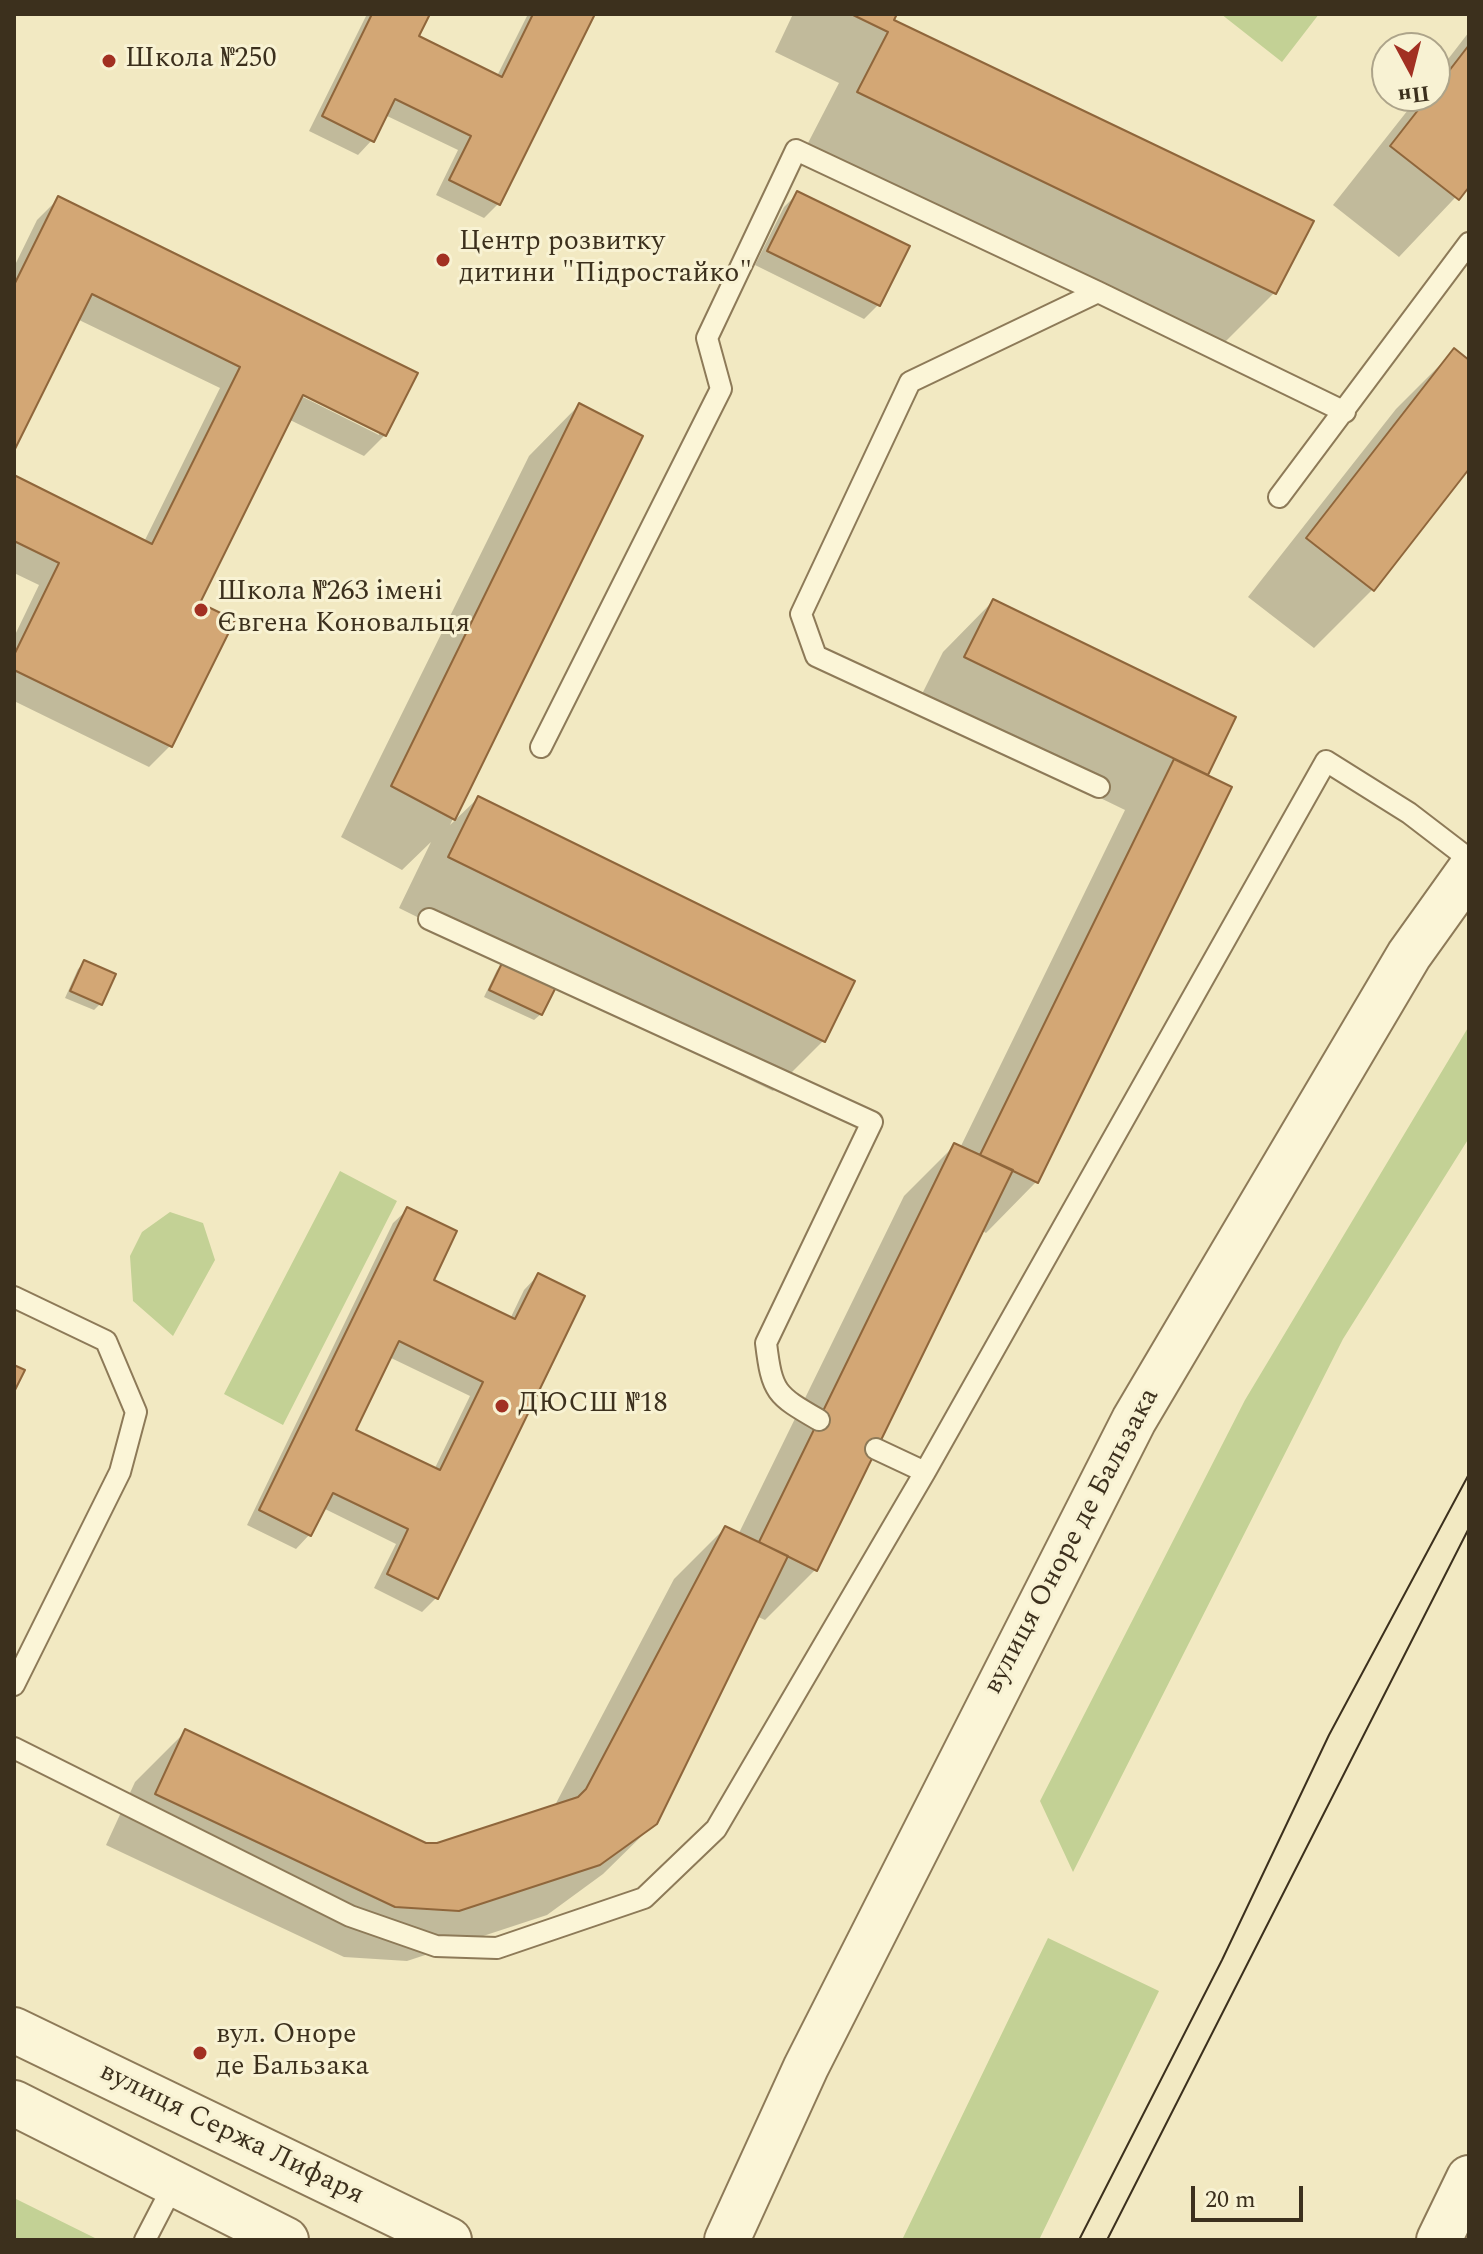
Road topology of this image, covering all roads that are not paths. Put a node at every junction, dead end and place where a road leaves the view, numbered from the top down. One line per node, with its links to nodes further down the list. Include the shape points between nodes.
1 (1469, 243): 3 (lane)
2 (1098, 292): 3 (lane); 5 (lane, via 796,150 707,338 721,389); 6 (lane, via 910,382 801,614 816,656)
3 (1345, 412): 4 (lane)
4 (1279, 497)
5 (541, 747)
6 (1099, 787)
7 (1469, 859): 13 (lane, via 1409,813 1326,761)
8 (1469, 871): 23 (street, вулиця Оноре де Бальзака, via 1409,955 1134,1420 806,2067)
9 (429, 919): 11 (lane, via 872,1122 766,1343 770,1375 784,1399)
10 (14, 1297): 14 (lane, via 106,1341 136,1412 120,1472)
11 (819, 1420)
12 (876, 1449): 13 (lane)
13 (925, 1472): 15 (lane, via 716,1829 644,1898 497,1948 436,1946 350,1916)
14 (14, 1685)
15 (14, 1748)
16 (14, 2030): 22 (street, вулиця Сержа Лифаря)
17 (14, 2103): 19 (street)
18 (1469, 2178): 24 (street)
19 (174, 2184): 20 (lane); 21 (street)
20 (145, 2240)
21 (286, 2240)
22 (449, 2240)
23 (727, 2240)
24 (1439, 2240)

